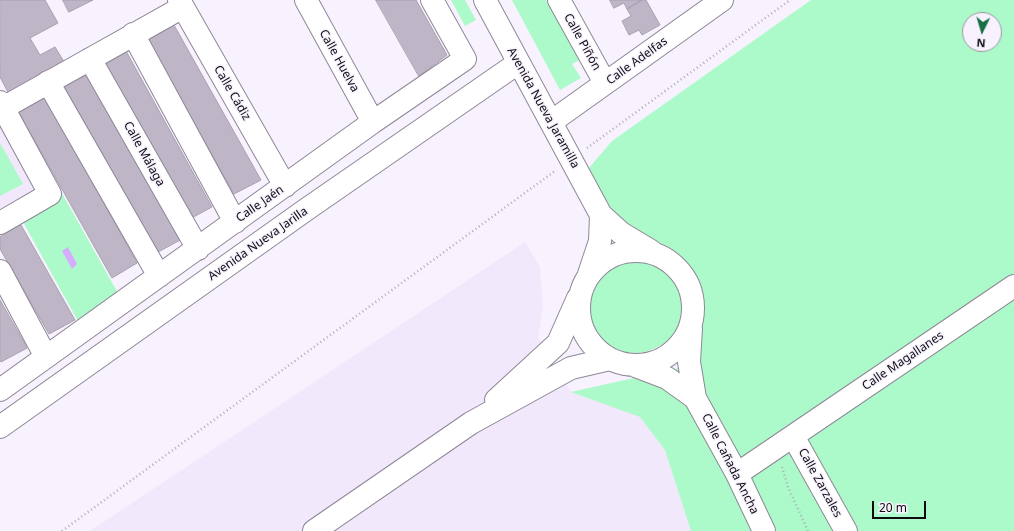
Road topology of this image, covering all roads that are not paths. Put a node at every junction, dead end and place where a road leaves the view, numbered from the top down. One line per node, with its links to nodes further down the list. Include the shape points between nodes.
1 (306, 0): 13 (street, Calle Huelva)
2 (432, 0): 13 (street, Calle Jaén, via 465,58)
3 (485, 0): 9 (street, Avenida Nueva Jaramilla)
4 (559, 0): 11 (street, Calle Piñón)
5 (722, 0): 11 (street, Calle Adelfas)
6 (181, 4): 7 (street); 15 (street, Calle Cádiz)
7 (133, 34): 8 (street); 17 (street)
8 (90, 59): 10 (street); 19 (street, Calle Málaga)
9 (518, 63): 14 (street, Avenida Nueva Jaramilla); 32 (street, Avenida Nueva Jarilla)
10 (48, 82): 12 (street); 22 (street)
11 (605, 84): 14 (street, Calle Adelfas)
12 (2, 105): 18 (street, via 50,194)
13 (373, 122): 15 (street, Calle Jaén)
14 (551, 122): 16 (street, Avenida Nueva Jaramilla)
15 (285, 186): 17 (street, Calle Jaén)
16 (601, 215): 20 (street, Avenida Nueva Jaramilla, via 621,234); 23 (street, Avenida Nueva Jaramilla, via 600,241)
17 (235, 222): 19 (street, Calle Jaén)
18 (0, 223)
19 (198, 249): 22 (street, Calle Jaén)
20 (661, 256): 23 (street, via 646,251 614,255 600,263); 25 (street, via 677,267 688,283 693,302)
21 (0, 271): 26 (street)
22 (159, 276): 26 (street, Calle Jaén)
23 (585, 283): 27 (street, via 578,307 580,323 587,338 597,350); 31 (street, via 558,343)
24 (1014, 286): 33 (street, Calle Magallanes)
25 (692, 322): 28 (street, via 676,349 648,364); 30 (street, Calle Cañada Ancha, via 689,362)
26 (46, 357): 29 (street, Calle Jaén)
27 (610, 359): 28 (street); 31 (street, via 571,368)
28 (632, 365): 30 (street, Calle Cañada Ancha, via 668,378)
29 (2, 382)
30 (695, 398): 34 (street, Calle Cañada Ancha)
31 (471, 423): 35 (street)
32 (0, 427)
33 (784, 441): 34 (street, Calle Magallanes); 37 (street, Calle Zarzales)
34 (737, 474): 36 (street, Calle Cañada Ancha)
35 (314, 531)
36 (764, 531)
37 (846, 531)

